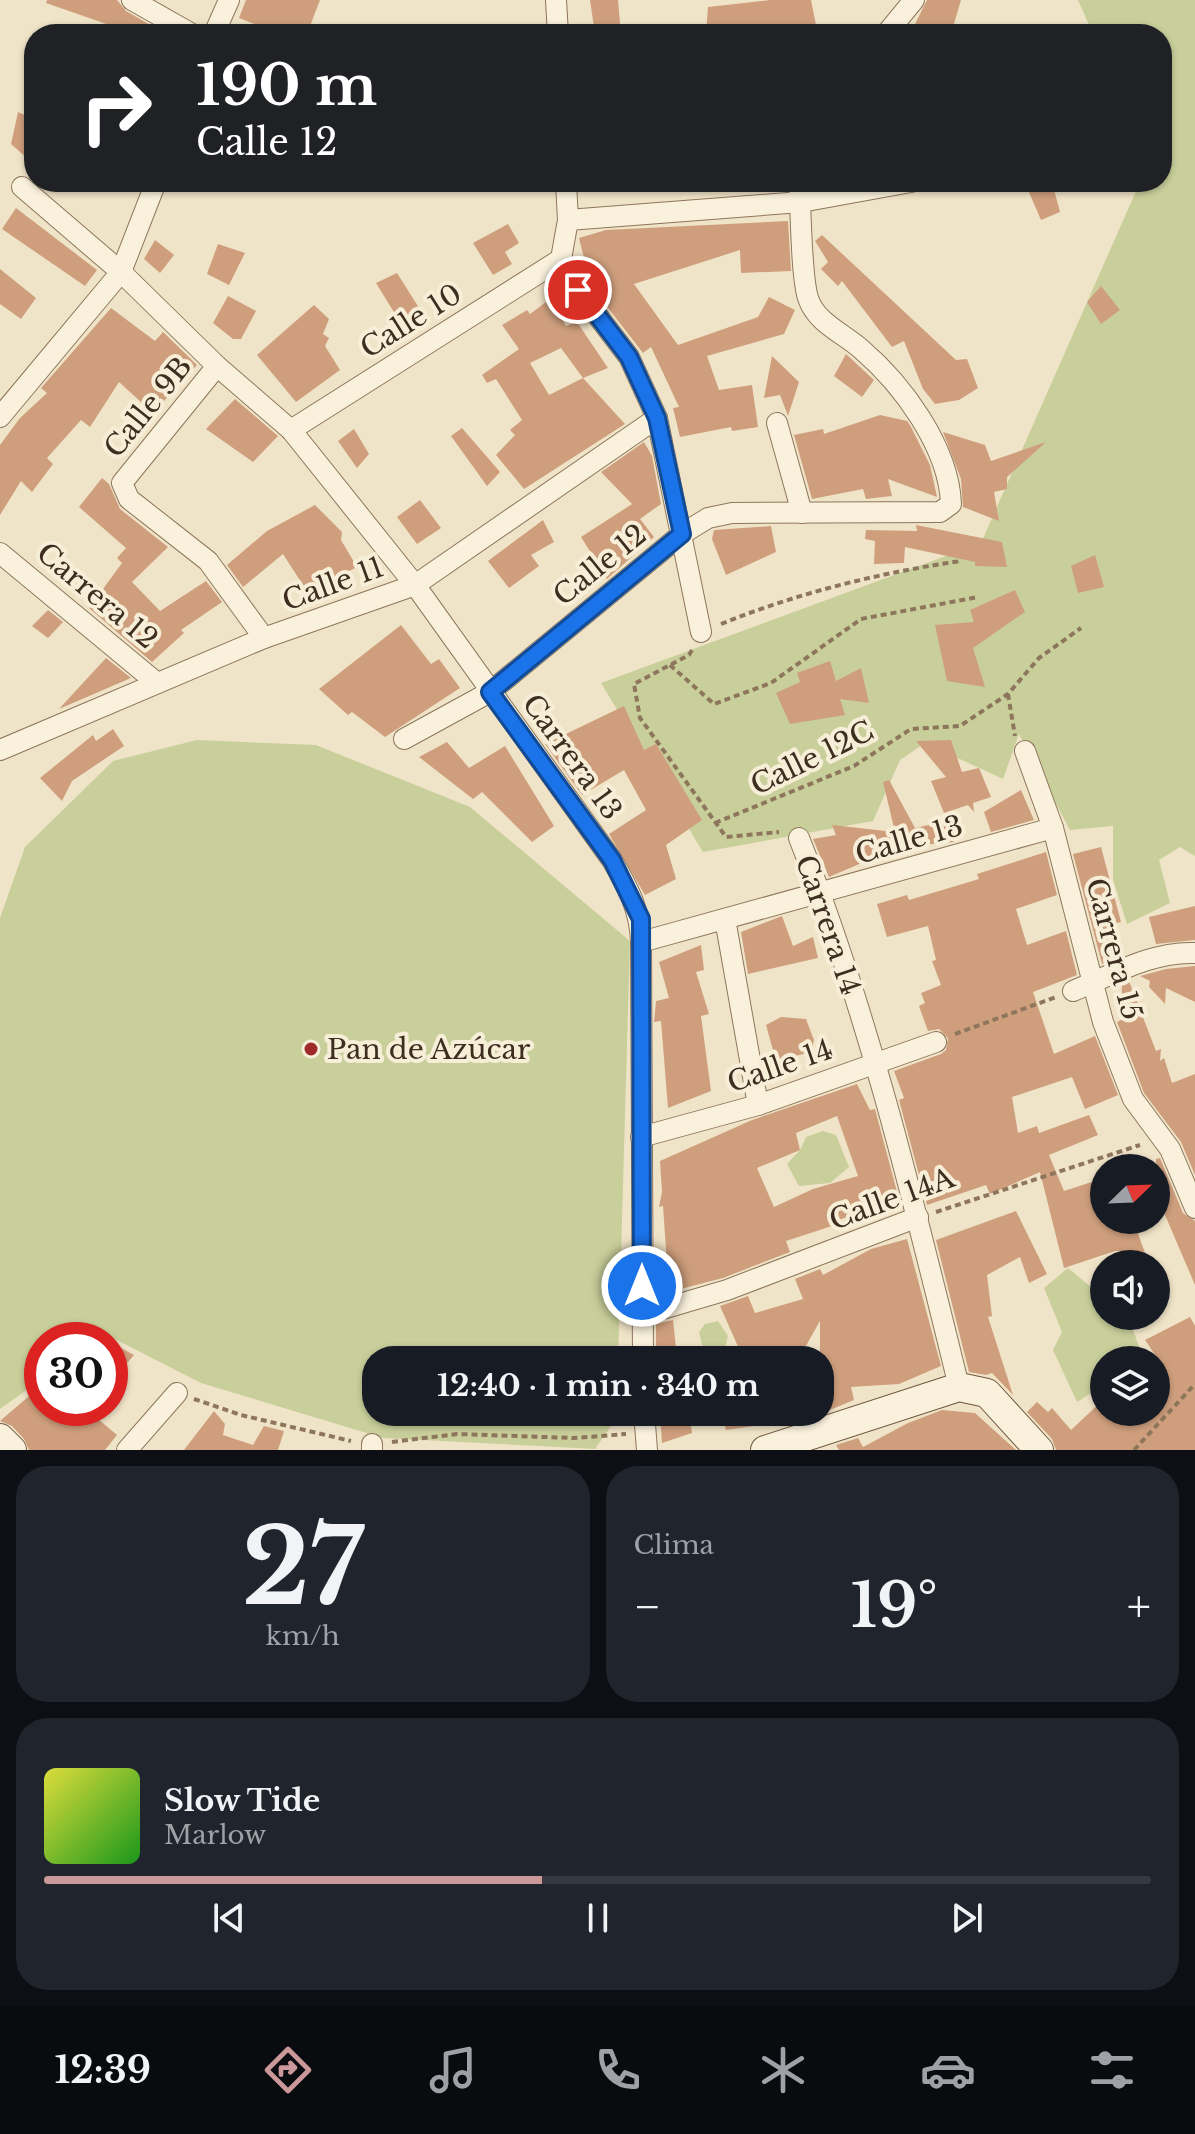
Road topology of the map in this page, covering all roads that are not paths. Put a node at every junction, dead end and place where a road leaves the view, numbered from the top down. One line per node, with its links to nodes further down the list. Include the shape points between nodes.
1 (132, 0): 5 (street)
2 (229, 0): 6 (street)
3 (556, 0): 7 (street)
4 (914, 0): 8 (street)
5 (174, 24)
6 (218, 24)
7 (557, 24)
8 (894, 24)
9 (28, 192): 15 (street, Carrera 13)
10 (152, 192): 15 (street)
11 (567, 192): 13 (street)
12 (800, 192): 13 (street); 21 (street, Calle 12, via 808,299 822,321 901,388 928,432 951,504 940,512)
13 (568, 220): 14 (street)
14 (561, 259): 18 (street, via 629,357); 20 (street, Calle 10)
15 (121, 272): 16 (street, Carrera 13); 17 (street)
16 (217, 366): 20 (street, Carrera 13); 26 (street, Calle 9B, via 122,483 129,499 208,561)
17 (0, 417)
18 (657, 418): 22 (street); 24 (street, Calle 11)
19 (777, 423): 21 (street)
20 (291, 430): 24 (street, Carrera 13)
21 (802, 513): 22 (street, Calle 12, via 732,513 708,518)
22 (682, 534): 25 (street); 28 (street, Calle 12)
23 (0, 553): 27 (street, Carrera 12)
24 (415, 585): 26 (street, Calle 11); 28 (street, Carrera 13)
25 (701, 632)
26 (264, 638): 27 (street, Calle 11)
27 (157, 683): 30 (street, Calle 11)
28 (490, 692): 29 (street, Calle 12); 36 (street, Carrera 13, via 612,860 641,919)
29 (404, 739)
30 (0, 750)
31 (1025, 751): 32 (street, Carrera 15)
32 (1053, 828): 34 (street, Calle 13); 38 (street, Carrera 15)
33 (799, 838): 34 (street, Carrera 14)
34 (821, 894): 35 (street, Calle 13); 41 (street, Carrera 14)
35 (725, 919): 36 (street, Calle 13); 42 (street)
36 (641, 942): 43 (street, Carrera 13)
37 (1195, 953): 38 (street, via 1141,962)
38 (1093, 982): 39 (street); 44 (street, Carrera 15, via 1133,1099 1162,1138)
39 (1073, 991)
40 (936, 1042): 41 (street, Calle 14)
41 (874, 1064): 42 (street, Calle 14); 45 (street, Carrera 14)
42 (758, 1105): 43 (street, Calle 14)
43 (641, 1137): 46 (street, Carrera 13)
44 (1195, 1208)
45 (918, 1217): 46 (street, Calle 14A, via 727,1290); 48 (street, Carrera 14)
46 (642, 1315): 47 (street, Carrera 13)
47 (643, 1346)
48 (959, 1387): 53 (street); 54 (street, via 987,1393)
49 (177, 1393): 52 (street)
50 (0, 1438): 51 (street)
51 (12, 1450)
52 (127, 1450)
53 (765, 1450)
54 (1039, 1450)

